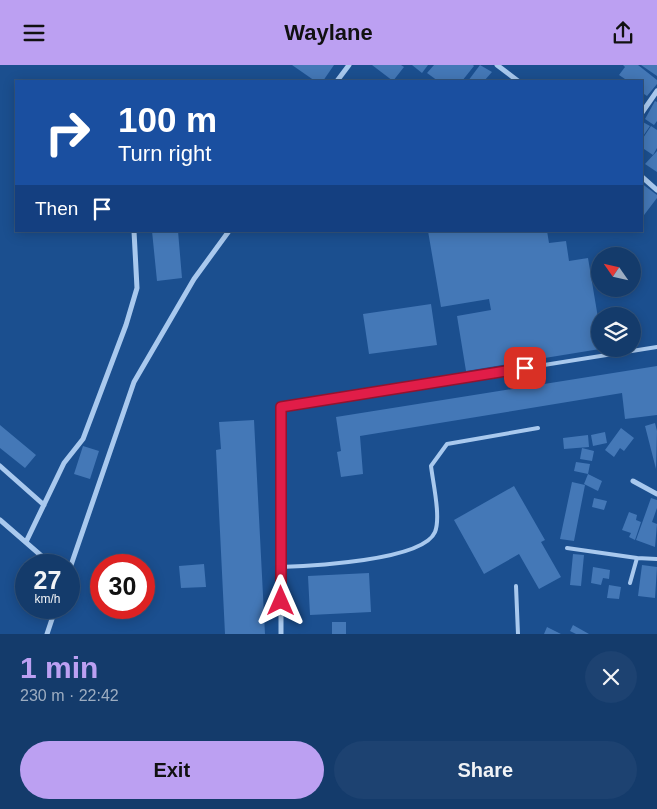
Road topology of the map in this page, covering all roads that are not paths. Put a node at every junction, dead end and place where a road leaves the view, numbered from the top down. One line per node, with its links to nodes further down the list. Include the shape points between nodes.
1 (349, 65): 5 (street)
2 (497, 65): 4 (street)
3 (508, 65): 4 (street)
4 (504, 70): 6 (street)
5 (338, 80)
6 (517, 80)
7 (657, 91): 8 (street)
8 (643, 111)
9 (643, 178): 10 (street)
10 (657, 190)
11 (134, 232): 19 (street, via 137,288 126,325 83,439 64,463)
12 (228, 232): 24 (street, via 194,279 134,381)
13 (657, 347): 14 (lane)
14 (281, 407): 27 (street)
15 (538, 428): 27 (lane, via 447,444 431,466 435,532 426,543 377,558 325,566)
16 (0, 466): 19 (street)
17 (633, 481): 18 (street)
18 (657, 494)
19 (44, 505): 21 (street)
20 (0, 520): 21 (street)
21 (26, 542): 23 (street)
22 (567, 548): 25 (lane)
23 (40, 554)
24 (75, 554)
25 (637, 558): 26 (lane); 28 (lane)
26 (657, 559)
27 (280, 567): 32 (street)
28 (630, 583)
29 (516, 586): 33 (lane)
30 (52, 619): 31 (street)
31 (48, 634)
32 (281, 634)
33 (518, 634)

